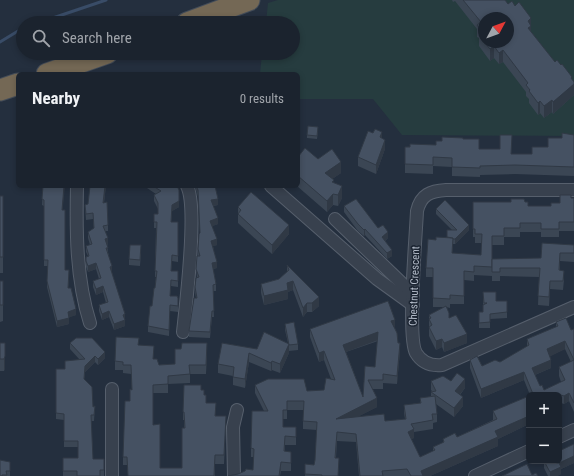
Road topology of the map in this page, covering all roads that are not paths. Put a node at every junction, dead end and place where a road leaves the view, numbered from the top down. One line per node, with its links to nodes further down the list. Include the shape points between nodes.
1 (249, 0): 2 (highway)
2 (206, 16)
3 (87, 60): 4 (highway)
4 (53, 72)
5 (16, 85): 6 (highway)
6 (0, 90)
7 (77, 188): 14 (street, via 81,288)
8 (188, 188): 15 (street, via 192,210)
9 (273, 188): 12 (street, via 377,279)
10 (574, 190): 12 (street, Chestnut Crescent, via 434,190 425,195 417,210)
11 (335, 219): 12 (street)
12 (413, 299): 13 (street, Chestnut Crescent, via 413,346 421,359 434,366 449,363)
13 (574, 307)
14 (90, 323)
15 (183, 332)
16 (112, 389): 21 (street)
17 (237, 410): 22 (street, via 234,427)
18 (574, 430): 19 (street)
19 (562, 436)
20 (526, 452): 23 (street)
21 (112, 476)
22 (234, 476)
23 (475, 476)

